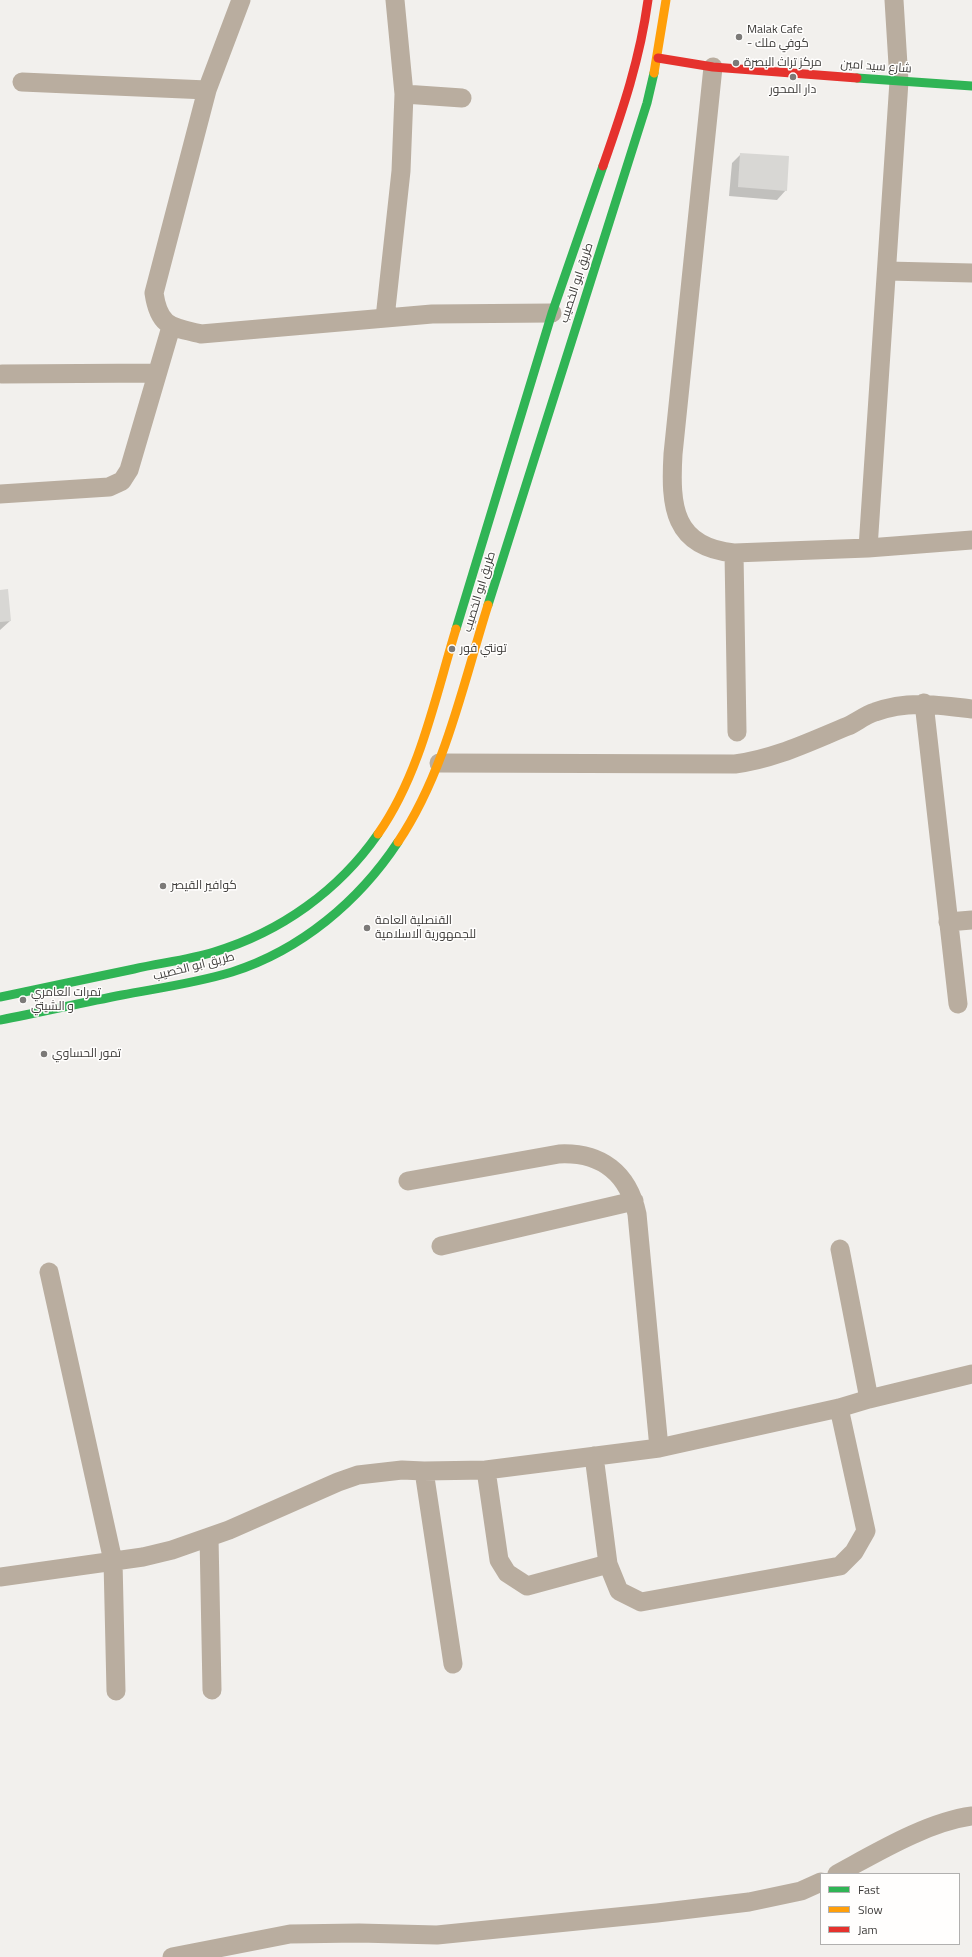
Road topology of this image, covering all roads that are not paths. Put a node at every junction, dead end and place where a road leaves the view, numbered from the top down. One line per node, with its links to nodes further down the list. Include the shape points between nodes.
1 (240, 0): 11 (street)
2 (395, 0): 12 (street)
3 (648, 0): 16 (main road, طريق ابو الخصيب, via 643,37 630,89)
4 (666, 0): 6 (main road, طريق ابو الخصيب)
5 (894, 0): 8 (street)
6 (658, 58): 7 (main road, شارع سيد امين); 22 (main road, طريق ابو الخصيب, via 647,103)
7 (713, 67): 8 (main road, شارع سيد امين); 26 (street, via 672,480 677,514 684,529 695,542)
8 (899, 81): 10 (main road, شارع سيد امين); 14 (street)
9 (22, 82): 11 (street)
10 (972, 86)
11 (207, 90): 18 (street, via 154,293 156,309)
12 (404, 94): 13 (street); 17 (street, via 401,171)
13 (462, 98)
14 (887, 271): 15 (street); 25 (street)
15 (972, 273)
16 (552, 312): 17 (street, via 432,314); 21 (main road, طريق ابو الخصيب)
17 (385, 318): 18 (street, via 201,334)
18 (171, 327): 19 (street)
19 (157, 373): 20 (street); 23 (street, via 130,470 122,481 109,487)
20 (2, 374)
21 (517, 428): 22 (main road); 33 (main road, طريق ابو الخصيب, via 408,783 395,810 361,858 341,880 306,908 269,931 242,943 214,952)
22 (535, 432): 30 (main road, طريق ابو الخصيب)
23 (0, 494)
24 (972, 540): 25 (street)
25 (868, 548): 26 (street)
26 (734, 553): 29 (street)
27 (924, 703): 28 (street); 30 (street, via 874,712 778,755 755,762 710,765); 32 (street)
28 (972, 710)
29 (737, 732)
30 (439, 763): 35 (main road, طريق ابو الخصيب, via 413,821 377,873 331,918 305,936 256,962 218,976)
31 (972, 920): 32 (street)
32 (948, 922): 34 (street)
33 (0, 997)
34 (958, 1004)
35 (0, 1020)
36 (408, 1181): 37 (street, via 559,1154 573,1154 586,1156 611,1168 629,1188)
37 (634, 1200): 38 (street); 44 (street)
38 (441, 1246)
39 (840, 1249): 42 (street)
40 (49, 1272): 49 (street)
41 (972, 1374): 42 (street)
42 (869, 1399): 43 (street)
43 (839, 1408): 44 (street); 50 (street, via 866,1531 854,1552 840,1566 641,1602 620,1591)
44 (659, 1448): 45 (street)
45 (594, 1456): 46 (street); 50 (street)
46 (486, 1470): 47 (street); 50 (street, via 499,1560 507,1573 527,1586)
47 (424, 1471): 48 (street, via 402,1470 358,1475); 52 (street)
48 (209, 1537): 49 (street, via 172,1550); 53 (street)
49 (113, 1561): 51 (street); 54 (street)
50 (608, 1564)
51 (0, 1577)
52 (453, 1664)
53 (212, 1690)
54 (116, 1691)
55 (972, 1816): 56 (street, via 939,1825 895,1843)
56 (839, 1873)
57 (820, 1882): 58 (street, via 801,1891 749,1902 664,1912 437,1935 290,1934)
58 (172, 1957)

